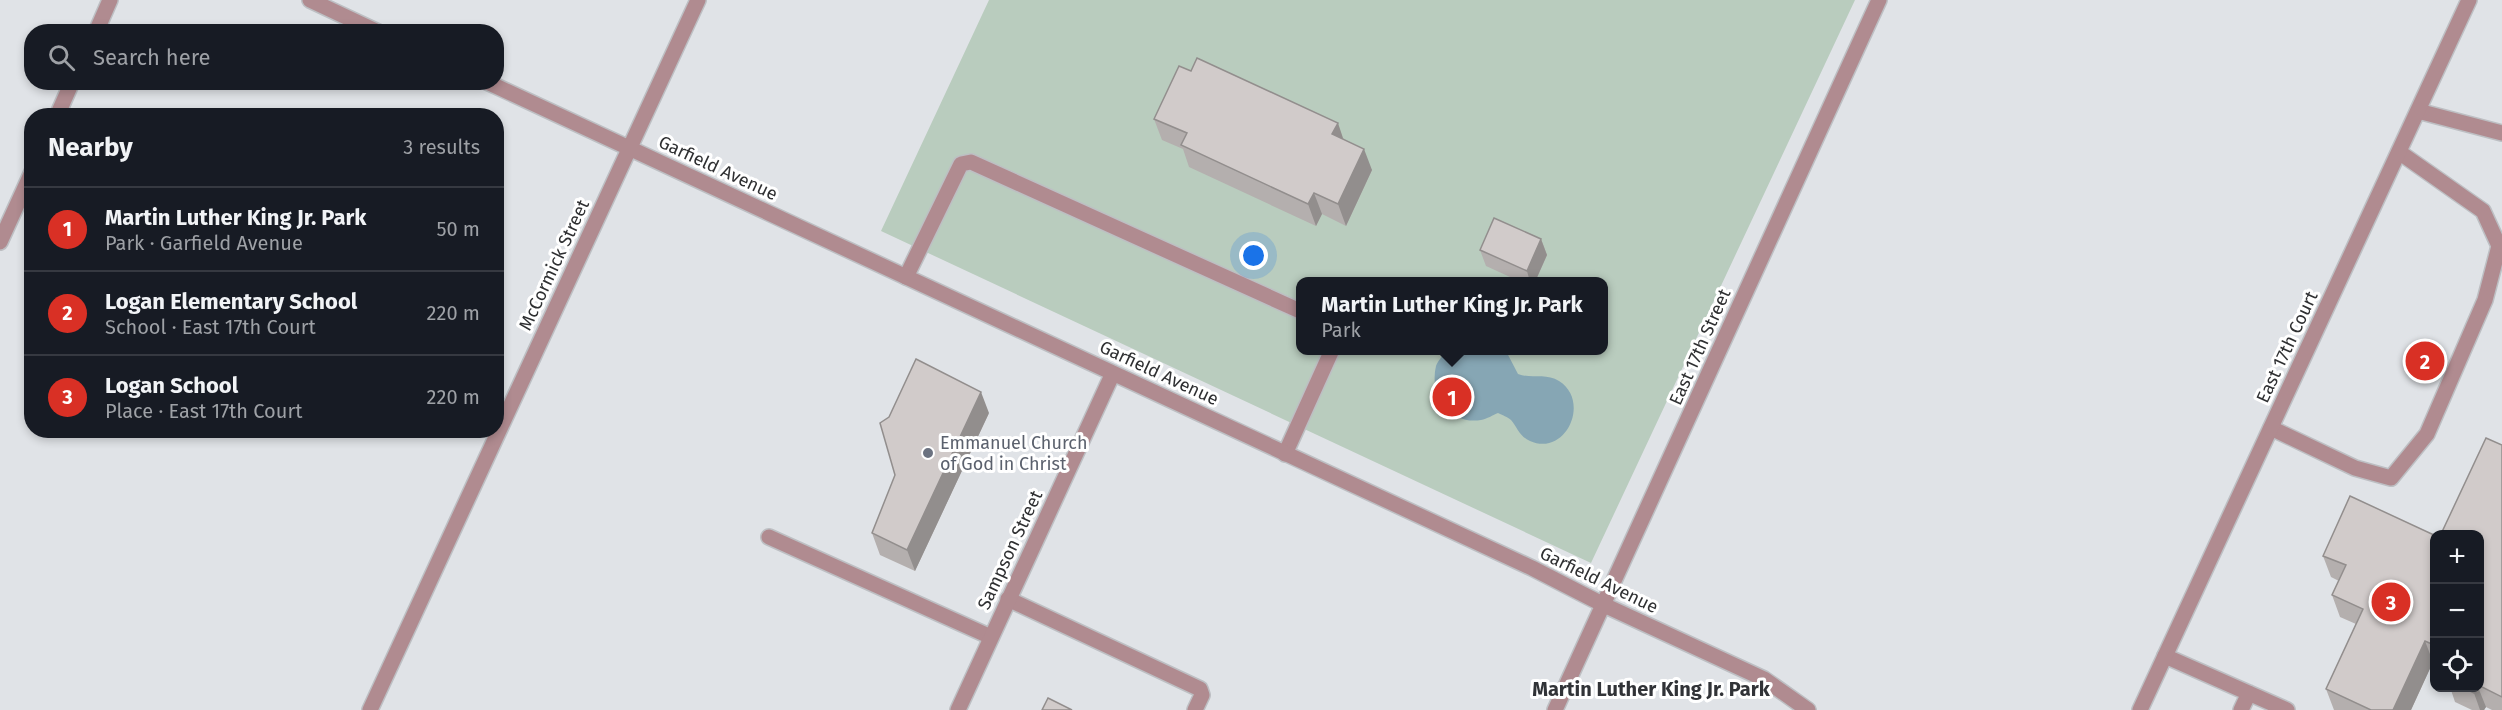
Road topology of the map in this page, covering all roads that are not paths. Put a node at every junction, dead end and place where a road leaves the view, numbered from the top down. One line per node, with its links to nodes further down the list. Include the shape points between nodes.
1 (110, 0): 6 (street)
2 (310, 0): 7 (street)
3 (698, 0): 13 (street, McCormick Street)
4 (1879, 0): 27 (street, East 17th Street)
5 (2469, 0): 11 (street, East 17th Court)
6 (100, 24)
7 (361, 24)
8 (68, 90): 10 (street)
9 (504, 90): 13 (street, Garfield Avenue)
10 (61, 108)
11 (2418, 111): 12 (street); 14 (street, East 17th Court)
12 (2502, 133)
13 (629, 148): 17 (street, Garfield Avenue); 21 (street, McCormick Street)
14 (2399, 152): 22 (street, East 17th Court); 22 (street, via 2483,211 2499,246 2485,300 2427,434 2391,478 2355,468)
15 (24, 190): 16 (street)
16 (0, 242)
17 (906, 277): 18 (street, via 961,164 971,162); 20 (street, Garfield Avenue)
18 (1296, 309)
19 (1330, 355): 24 (street)
20 (1113, 373): 24 (street, Garfield Avenue); 26 (street, Sampson Street)
21 (504, 419)
22 (2271, 428): 29 (street, East 17th Court)
23 (495, 438): 31 (street, McCormick Street)
24 (1285, 454): 27 (street, Garfield Avenue)
25 (769, 537): 28 (street)
26 (1008, 599): 28 (street, Sampson Street); 33 (street, via 1200,689 1202,695)
27 (1604, 605): 34 (street, East 17th Street); 35 (street, Garfield Avenue, via 1764,680)
28 (991, 637): 32 (street, Sampson Street)
29 (2165, 656): 30 (street); 36 (street, East 17th Court)
30 (2249, 693): 37 (street); 38 (street)
31 (370, 710)
32 (957, 710)
33 (1195, 710)
34 (1555, 710)
35 (1808, 710)
36 (2140, 710)
37 (2241, 710)
38 (2287, 710)

